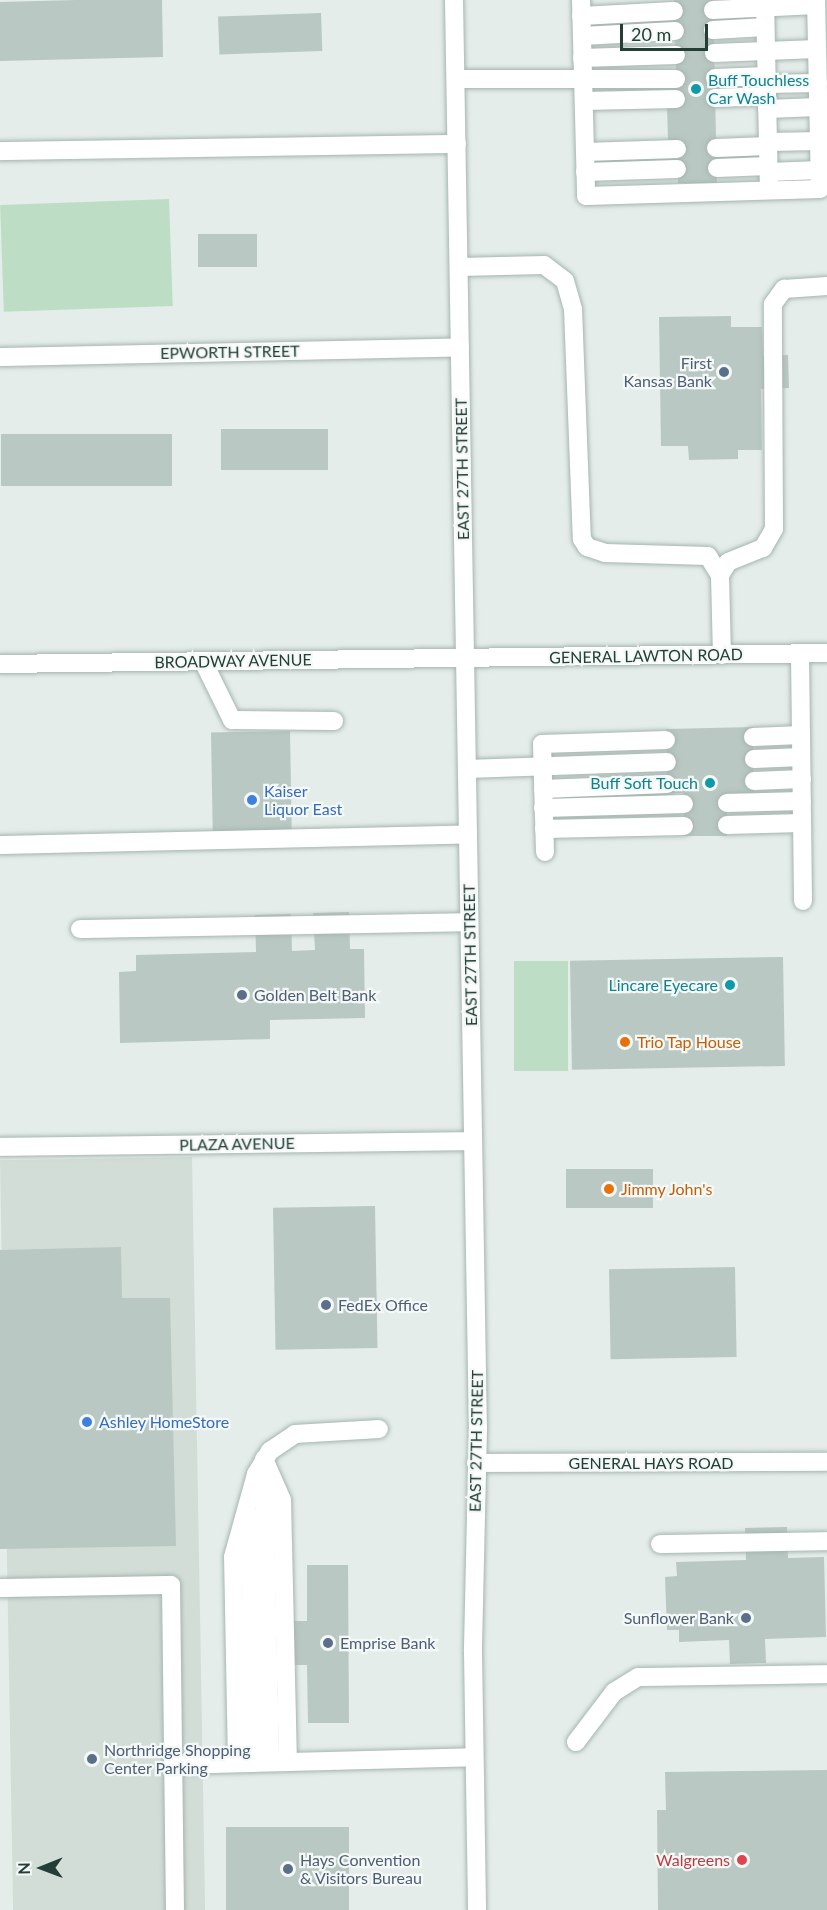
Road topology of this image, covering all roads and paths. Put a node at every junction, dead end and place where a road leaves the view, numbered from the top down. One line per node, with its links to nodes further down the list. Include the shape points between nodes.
1 (454, 0): 17 (street, EAST 27TH STREET)
2 (816, 3): 3 (street); 11 (street)
3 (765, 4): 5 (street); 7 (street)
4 (581, 8): 6 (street); 10 (street)
5 (713, 10)
6 (674, 11)
7 (765, 27): 8 (street); 12 (street)
8 (714, 30)
9 (675, 31): 10 (street)
10 (582, 36): 15 (street)
11 (817, 49): 12 (street); 20 (street)
12 (766, 51): 13 (street); 21 (street)
13 (714, 53)
14 (676, 55): 15 (street)
15 (582, 58): 19 (street)
16 (715, 78): 21 (street)
17 (456, 79): 19 (street); 27 (street, EAST 27TH STREET)
18 (676, 79): 19 (street)
19 (583, 82): 24 (street)
20 (818, 83): 21 (street); 25 (street)
21 (767, 91): 22 (street); 25 (street); 28 (street)
22 (715, 98)
23 (676, 99): 24 (street)
24 (584, 101): 32 (street)
25 (818, 107): 26 (street)
26 (819, 141): 28 (street); 33 (street)
27 (457, 144): 31 (street); 39 (street, EAST 27TH STREET)
28 (768, 144): 29 (street); 36 (street)
29 (716, 148)
30 (677, 149): 32 (street)
31 (0, 152)
32 (585, 152): 37 (street)
33 (822, 163): 36 (street); 38 (street, via 820,189)
34 (717, 168): 36 (street)
35 (677, 169): 37 (street)
36 (768, 169): 38 (street)
37 (585, 172): 38 (street, via 586,196)
38 (769, 190)
39 (459, 267): 41 (street, EAST 27TH STREET); 43 (street, via 544,266 568,287 578,530 587,547 605,553 700,554 714,561)
40 (827, 286): 43 (street, via 784,289 773,304 774,529 763,548 728,562)
41 (460, 347): 42 (street, EPWORTH STREET); 47 (street, EAST 27TH STREET)
42 (0, 357)
43 (720, 575): 46 (street)
44 (827, 653): 45 (street, GENERAL LAWTON ROAD)
45 (800, 654): 46 (street, GENERAL LAWTON ROAD); 51 (street)
46 (722, 655): 47 (street, GENERAL LAWTON ROAD)
47 (465, 658): 48 (street, BROADWAY AVENUE); 58 (street, EAST 27TH STREET)
48 (202, 661): 49 (street, BROADWAY AVENUE); 50 (street, via 232,720)
49 (0, 664)
50 (334, 721)
51 (801, 735): 52 (street); 54 (street)
52 (753, 737)
53 (666, 740): 57 (street, via 542,744)
54 (801, 757): 55 (street); 59 (street)
55 (754, 759)
56 (667, 762): 57 (street)
57 (542, 766): 58 (street); 62 (street)
58 (467, 769): 71 (street, EAST 27TH STREET)
59 (802, 779): 60 (street); 63 (street)
60 (754, 781)
61 (667, 784): 62 (street)
62 (543, 789): 66 (street)
63 (802, 801): 64 (street); 67 (street)
64 (727, 803)
65 (684, 804): 66 (street)
66 (543, 808): 70 (street)
67 (802, 823): 68 (street); 74 (street)
68 (727, 825)
69 (684, 826): 70 (street)
70 (544, 829): 73 (street)
71 (468, 834): 72 (street); 75 (street, EAST 27TH STREET)
72 (0, 845)
73 (545, 852)
74 (803, 901)
75 (469, 922): 76 (street); 77 (street, EAST 27TH STREET)
76 (80, 929)
77 (473, 1141): 78 (street, PLAZA AVENUE); 82 (street, EAST 27TH STREET)
78 (0, 1147)
79 (380, 1429): 80 (street, via 295,1434)
80 (264, 1459): 89 (street); 89 (street, via 249,1490 233,1557)
81 (827, 1462): 82 (street, GENERAL HAYS ROAD)
82 (476, 1463): 88 (street, EAST 27TH STREET)
83 (827, 1541): 84 (street)
84 (660, 1544)
85 (0, 1588): 90 (street, via 171,1585)
86 (827, 1674): 87 (street, via 638,1677 614,1692)
87 (576, 1742)
88 (474, 1757): 89 (street); 92 (street, EAST 27TH STREET)
89 (262, 1763): 90 (street)
90 (173, 1765): 91 (street)
91 (175, 1910)
92 (477, 1910)

